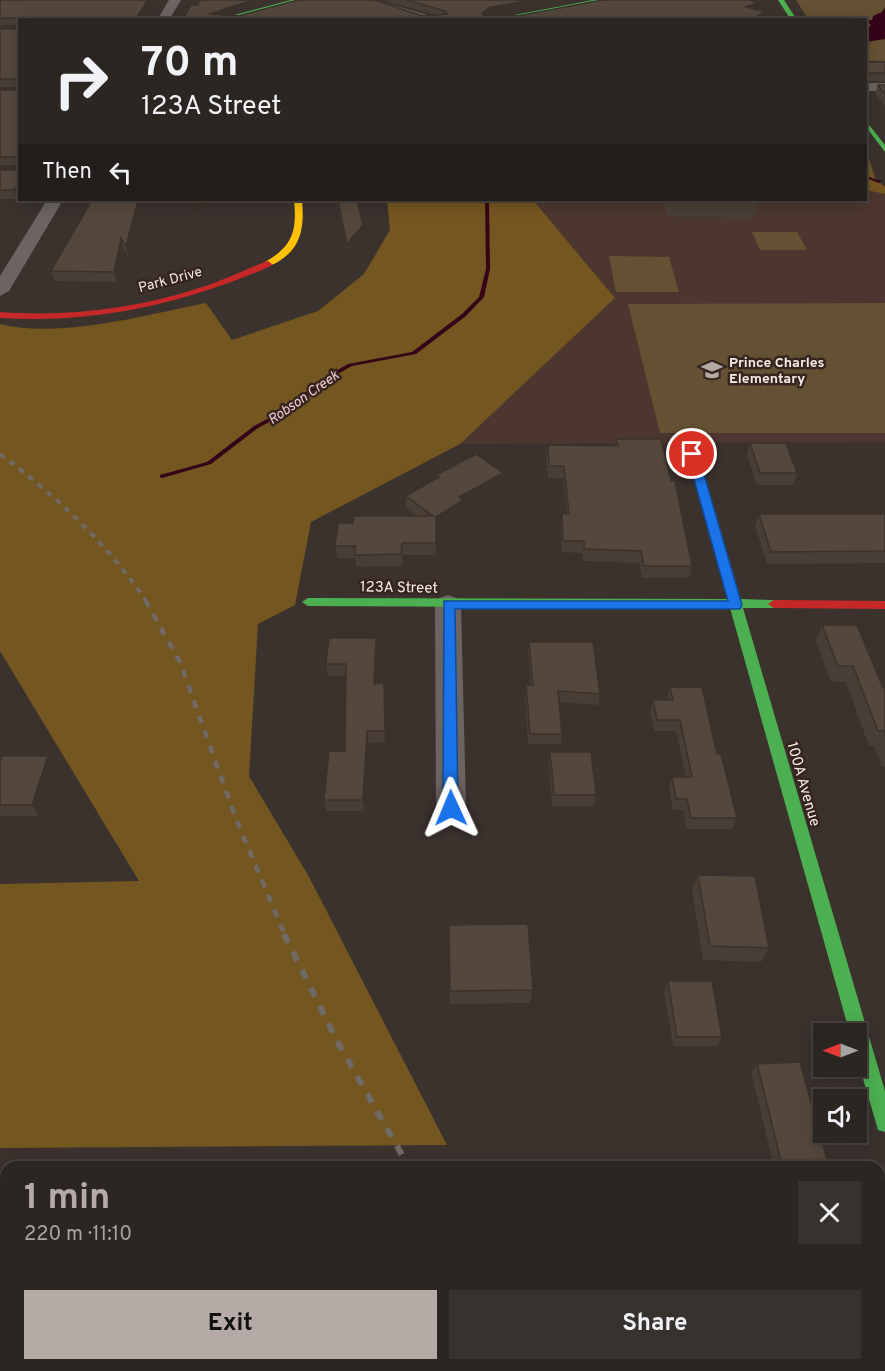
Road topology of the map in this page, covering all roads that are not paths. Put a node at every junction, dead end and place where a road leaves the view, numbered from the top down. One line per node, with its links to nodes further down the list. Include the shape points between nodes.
1 (175, 0): 6 (street)
2 (298, 0): 7 (street)
3 (362, 0): 8 (street)
4 (602, 0): 9 (street)
5 (781, 0): 10 (street)
6 (164, 18)
7 (227, 18)
8 (432, 18)
9 (502, 18)
10 (793, 18)
11 (867, 87): 12 (street)
12 (885, 87)
13 (867, 124): 14 (street)
14 (885, 150)
15 (54, 201): 17 (street)
16 (298, 201): 18 (street, Park Drive, via 301,225 294,243 255,271 106,313)
17 (3, 282)
18 (0, 315)
19 (692, 454): 23 (street, 100A Avenue)
20 (308, 602): 21 (street, 123A Street)
21 (448, 604): 23 (street, 123A Street); 24 (street)
22 (885, 604): 23 (street, 123A Street)
23 (735, 605): 25 (street, 100A Avenue)
24 (451, 808)
25 (885, 1123)

